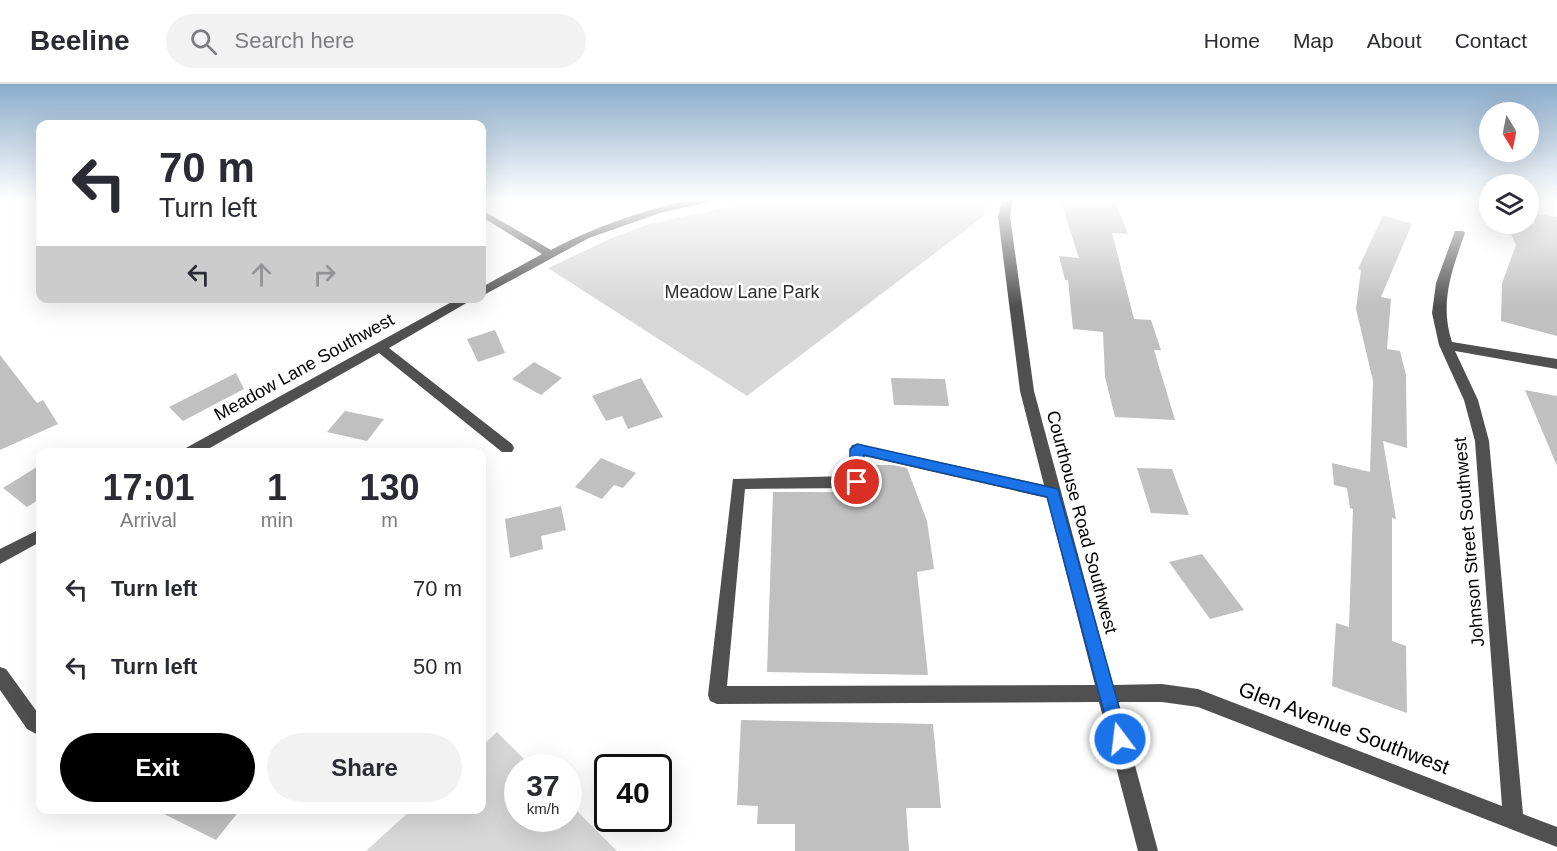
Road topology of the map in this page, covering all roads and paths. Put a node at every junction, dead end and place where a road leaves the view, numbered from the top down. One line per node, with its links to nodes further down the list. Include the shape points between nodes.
1 (1459, 234): 8 (street, Johnson Street Southwest, via 1439,301)
2 (518, 235): 5 (street)
3 (588, 235): 5 (street)
4 (1006, 235): 13 (street, Courthouse Road Southwest, via 1025,381)
5 (550, 254): 6 (street)
6 (486, 290)
7 (460, 303): 9 (street, Meadow Lane Southwest)
8 (1446, 345): 10 (street); 19 (street, Johnson Street Southwest, via 1472,401 1482,441)
9 (380, 347): 11 (street, Meadow Lane Southwest); 12 (street)
10 (1557, 364)
11 (198, 448)
12 (507, 448)
13 (1053, 493): 17 (street, Courthouse Road Southwest); 17 (street, Glen Avenue Southwest, via 857,449 857,482 738,483 717,695)
14 (36, 537): 15 (street)
15 (0, 557)
16 (0, 675): 18 (street)
17 (1107, 694): 19 (street, Glen Avenue Southwest, via 1162,693 1198,698); 21 (street, Courthouse Road Southwest)
18 (36, 724)
19 (1513, 820): 20 (street, Glen Avenue Southwest)
20 (1557, 837)
21 (1148, 851)

